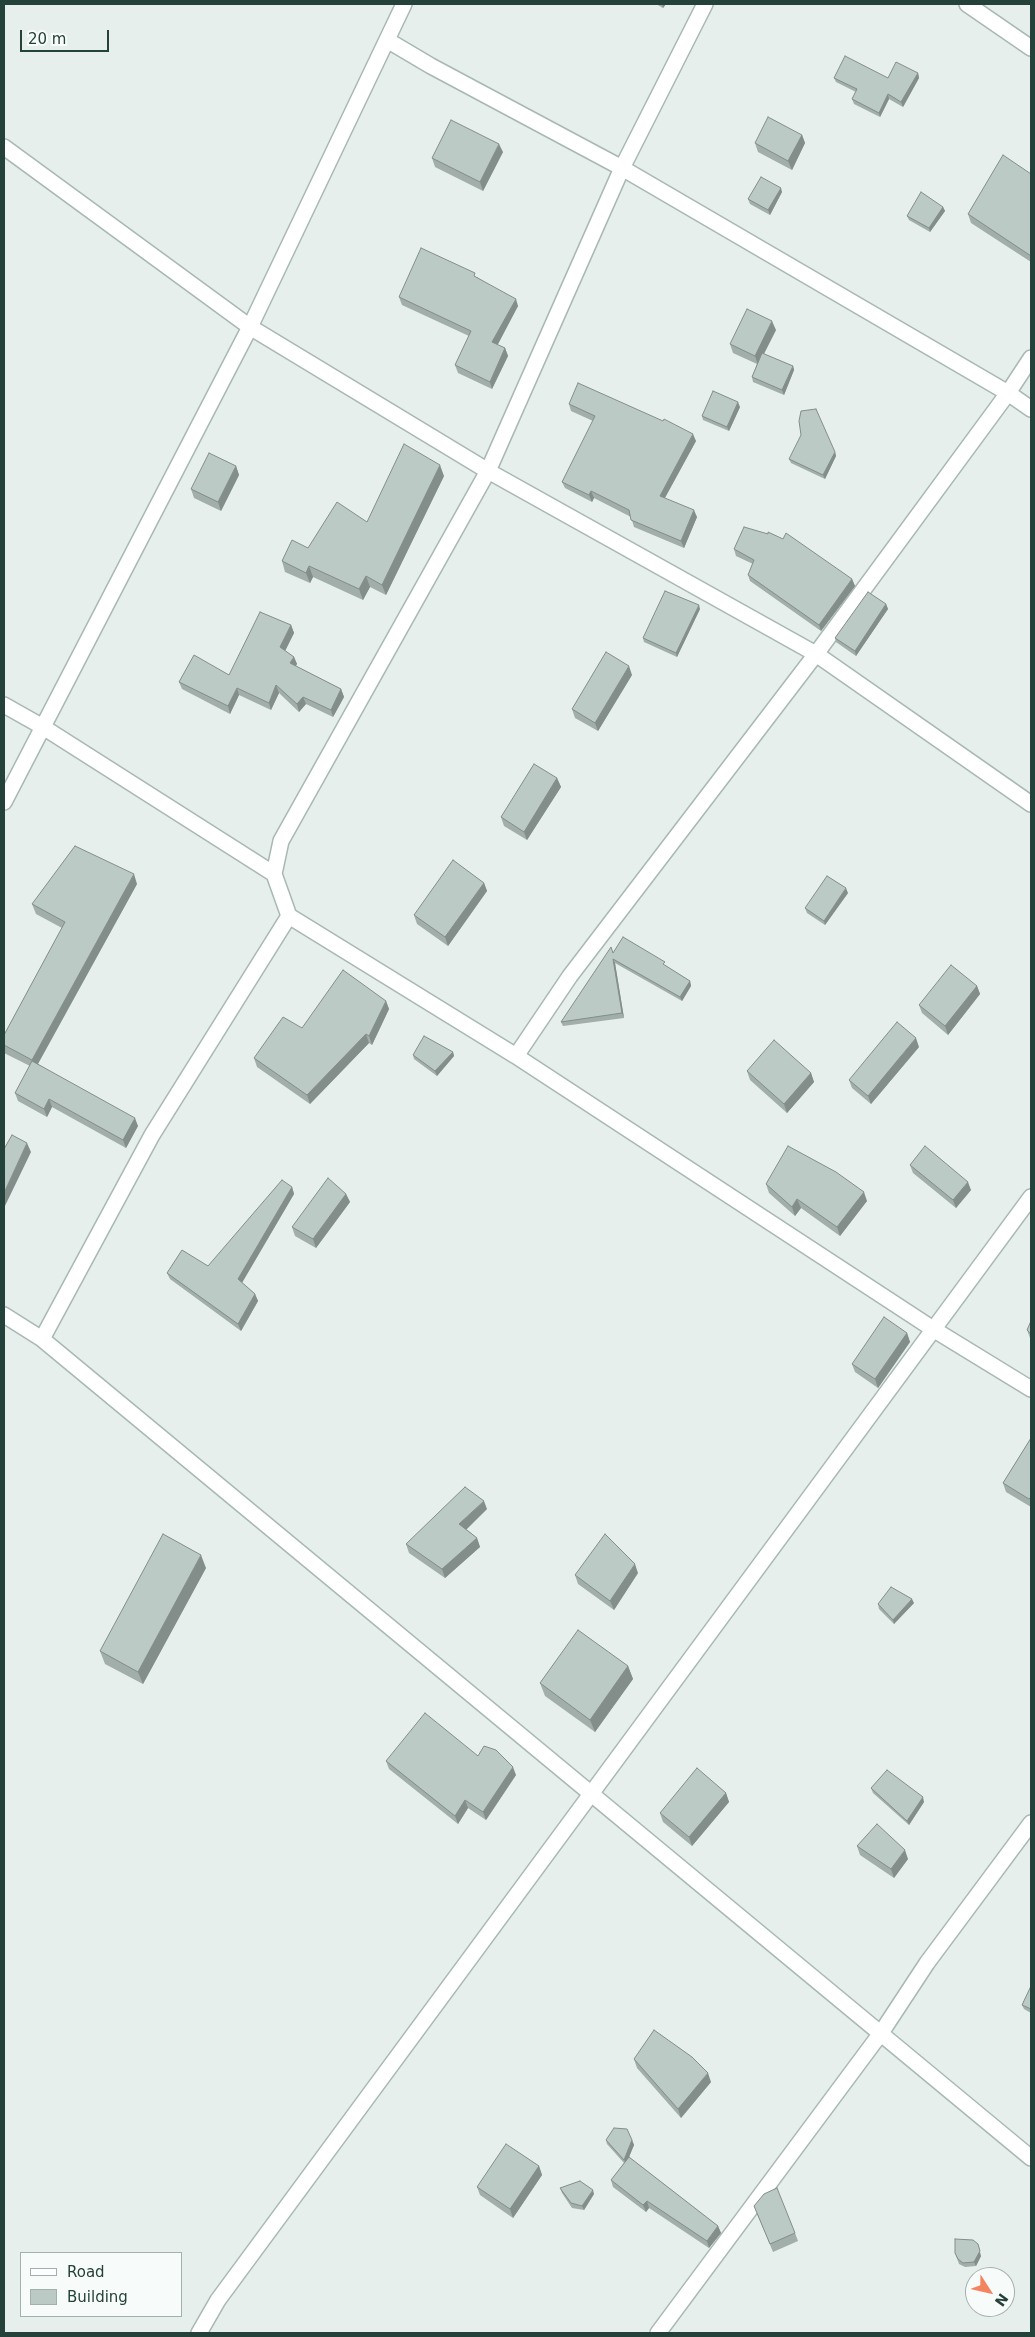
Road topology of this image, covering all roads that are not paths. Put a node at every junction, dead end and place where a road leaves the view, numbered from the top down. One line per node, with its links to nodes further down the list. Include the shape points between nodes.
1 (404, 4): 4 (street)
2 (705, 4): 7 (street)
3 (967, 4): 5 (street)
4 (387, 40): 7 (street); 8 (street)
5 (1031, 48)
6 (4, 147): 8 (street)
7 (622, 168): 10 (street); 12 (street)
8 (250, 327): 12 (street); 15 (street)
9 (1031, 358): 10 (street)
10 (1008, 393): 11 (street); 13 (street)
11 (1031, 409)
12 (488, 470): 13 (street); 18 (street, via 281,841)
13 (816, 654): 17 (street); 20 (street, via 570,976)
14 (4, 705): 15 (street)
15 (43, 727): 16 (street); 18 (street)
16 (4, 802)
17 (1031, 804)
18 (274, 874): 19 (street)
19 (289, 916): 20 (street); 24 (street, via 152,1135)
20 (516, 1056): 23 (street)
21 (1031, 1198): 23 (street)
22 (4, 1315): 24 (street)
23 (933, 1329): 25 (street); 26 (street)
24 (42, 1339): 26 (street)
25 (1031, 1390)
26 (591, 1793): 28 (street); 30 (street, via 218,2300)
27 (1031, 1823): 28 (street, via 927,1963)
28 (881, 2033): 29 (street); 31 (street)
29 (1031, 2158)
30 (199, 2333)
31 (658, 2333)

